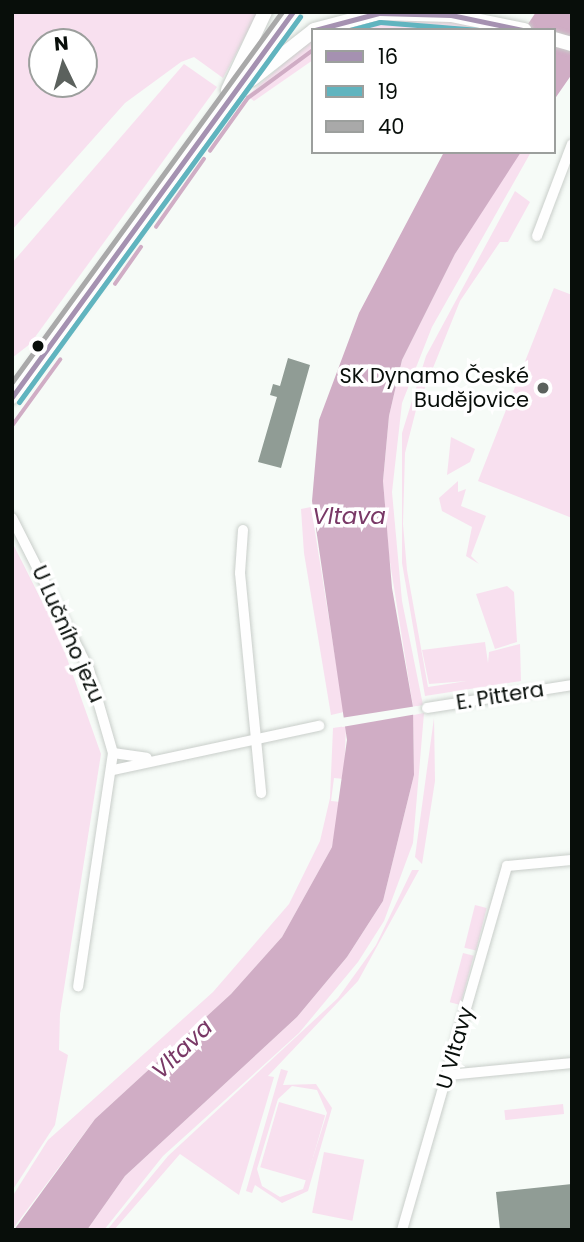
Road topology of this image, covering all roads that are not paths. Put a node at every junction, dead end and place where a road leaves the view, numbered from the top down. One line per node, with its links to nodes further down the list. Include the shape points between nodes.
1 (265, 12): 8 (main road)
2 (293, 12): 8 (main road)
3 (478, 12): 4 (main road)
4 (499, 22): 5 (main road, via 379,13); 6 (main road)
5 (322, 28)
6 (518, 28)
7 (311, 32): 8 (main road, via 266,66)
8 (213, 121): 11 (main road)
9 (572, 144): 10 (street)
10 (537, 236)
11 (15, 387)
12 (12, 518): 18 (street, U Lučního jezu, via 89,670)
13 (243, 530): 17 (street, via 240,573)
14 (572, 685): 15 (street, E. Pittera)
15 (427, 708)
16 (319, 726): 17 (street)
17 (259, 735): 19 (street); 21 (street)
18 (113, 753): 19 (street); 20 (street, U Lučního jezu)
19 (147, 758): 20 (street)
20 (113, 770): 23 (street, U Lučního jezu)
21 (261, 793)
22 (572, 860): 25 (street, U Vltavy, via 507,866)
23 (78, 986)
24 (572, 1063): 25 (street)
25 (447, 1075): 26 (street, U Vltavy)
26 (402, 1230)

